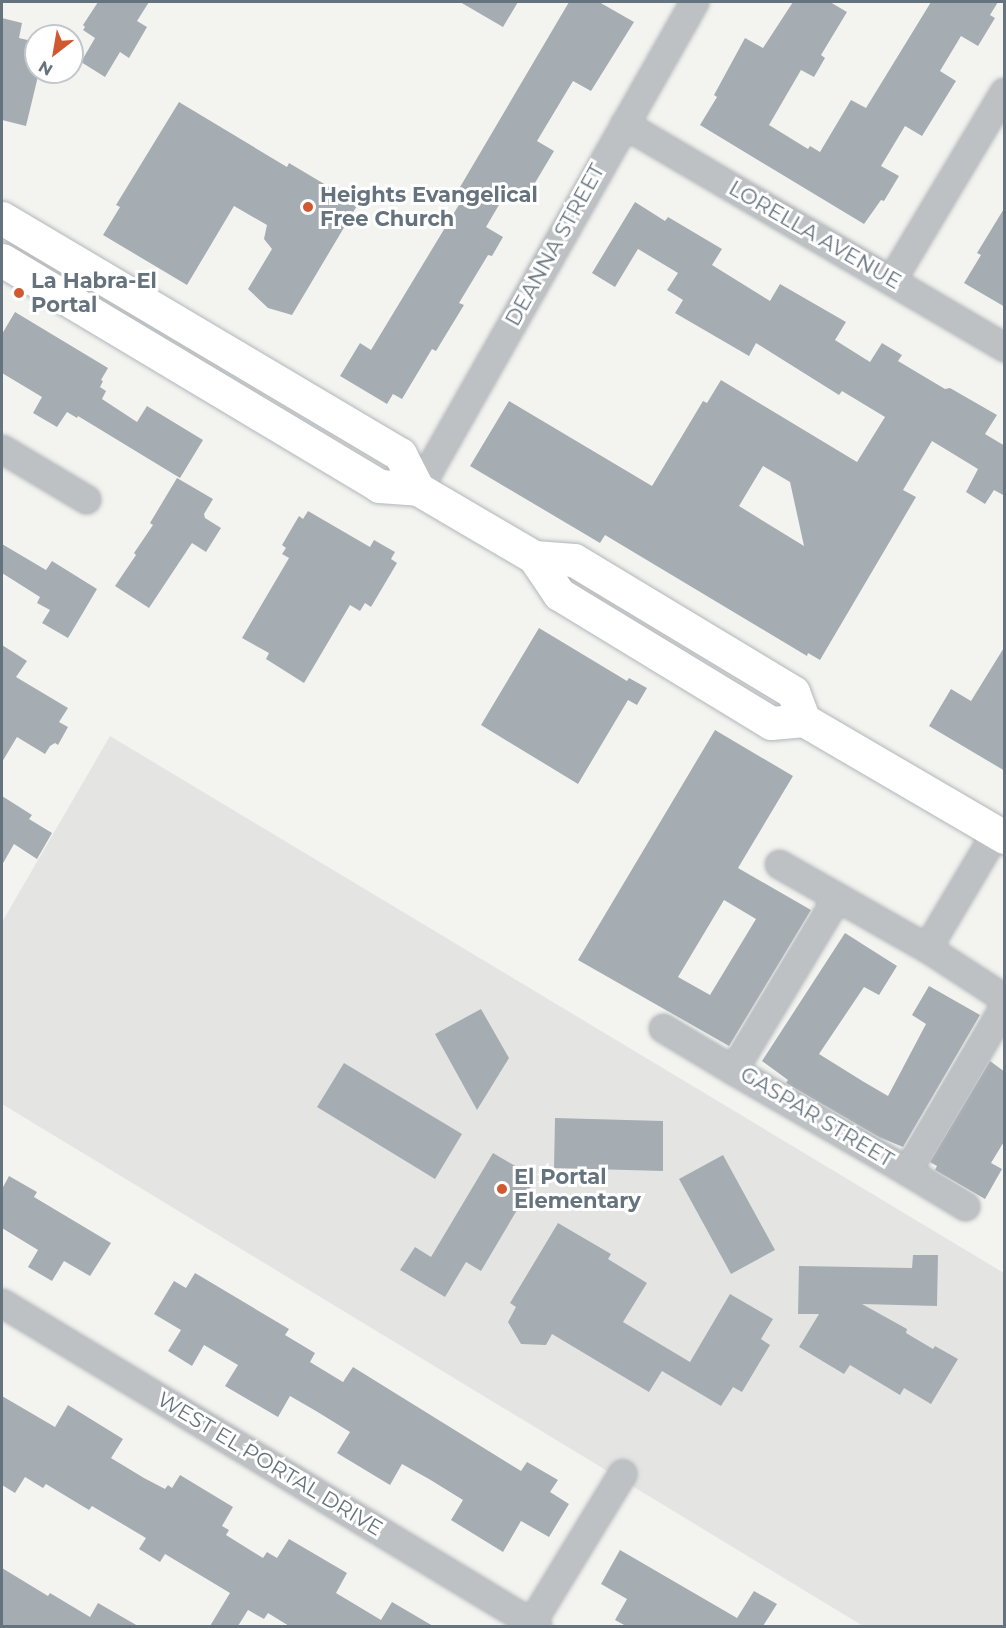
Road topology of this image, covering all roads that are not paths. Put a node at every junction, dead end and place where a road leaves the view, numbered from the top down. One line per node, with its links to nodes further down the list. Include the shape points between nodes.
1 (690, 3): 3 (street, DEANNA STREET)
2 (1005, 92): 6 (street)
3 (624, 124): 6 (street, LORELLA AVENUE); 9 (street, DEANNA STREET)
4 (2, 218): 9 (main road, via 400,454)
5 (2, 261): 9 (main road, via 379,486)
6 (892, 279): 7 (street, LORELLA AVENUE)
7 (1005, 347)
8 (2, 449): 10 (street)
9 (418, 489): 11 (main road, via 534,557 559,594 771,723 804,720)
10 (86, 500)
11 (1000, 835): 14 (street)
12 (779, 864): 13 (street)
13 (837, 897): 14 (street); 18 (street, GASPAR STREET)
14 (927, 948): 15 (street)
15 (1005, 998)
16 (1005, 1006): 19 (street, GASPAR STREET)
17 (663, 1028): 18 (street)
18 (733, 1070): 19 (street, GASPAR STREET)
19 (907, 1171): 20 (street)
20 (965, 1206)
21 (2, 1303): 23 (street, WEST EL PORTAL DRIVE)
22 (622, 1474): 23 (street)
23 (534, 1625)

